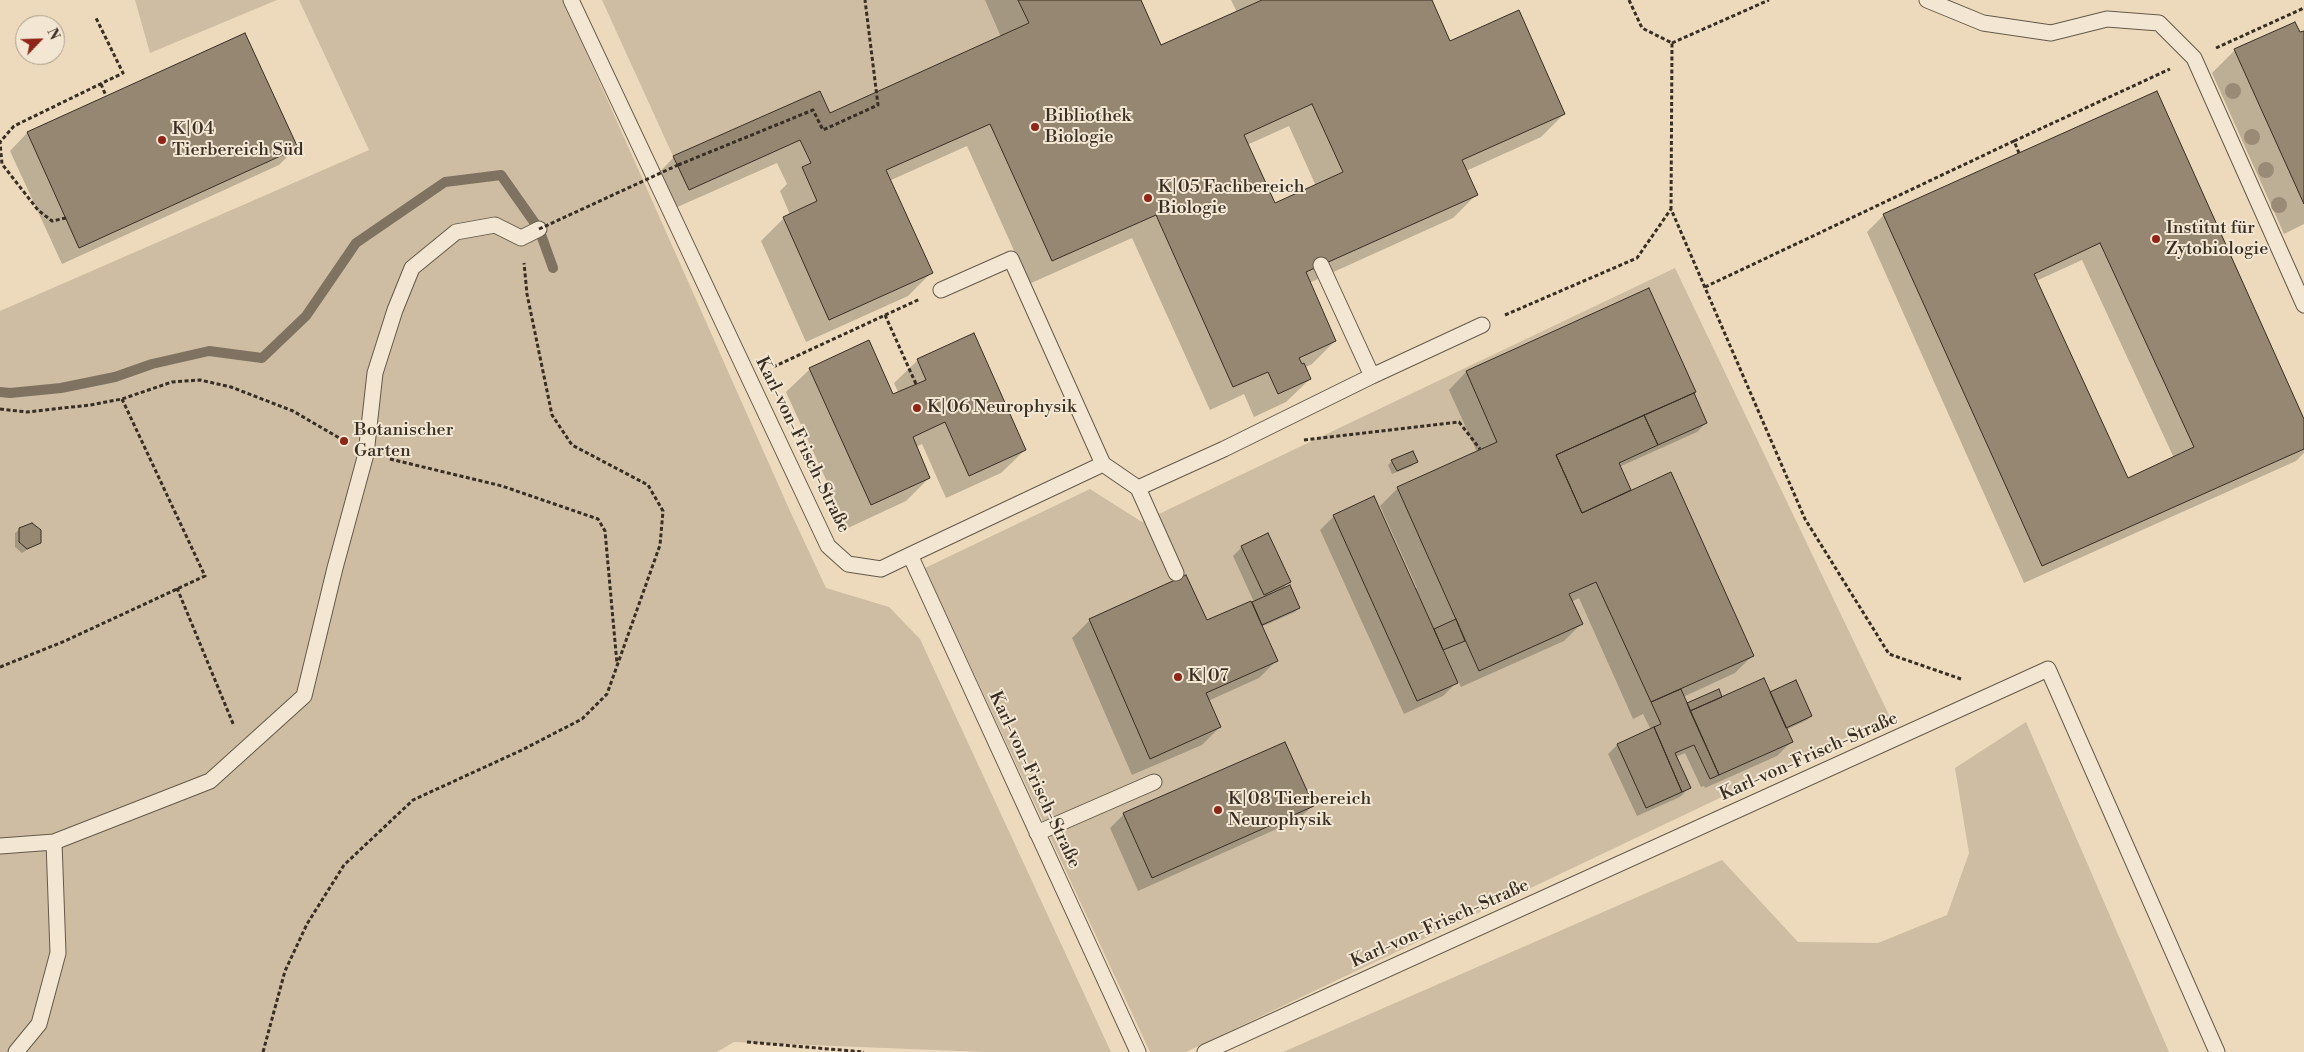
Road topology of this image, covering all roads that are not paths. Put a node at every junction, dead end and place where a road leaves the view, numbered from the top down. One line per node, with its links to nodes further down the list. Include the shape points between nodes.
1 (571, 0): 11 (lane, Karl-von-Frisch-Straße, via 828,546 848,564 881,569)
2 (1927, 0): 6 (lane, via 1983,23 2051,33 2107,19 2159,23 2194,58)
3 (539, 229): 15 (lane, via 521,238 495,225 456,232 412,268 394,310 375,373 366,454 304,696 210,782)
4 (1321, 265): 8 (lane)
5 (941, 290): 9 (lane, via 1011,259)
6 (2304, 305)
7 (1482, 325): 8 (lane)
8 (1372, 376): 10 (lane)
9 (1103, 464): 10 (lane); 11 (lane)
10 (1138, 488): 12 (lane)
11 (910, 555): 14 (lane, Karl-von-Frisch-Straße)
12 (1176, 573)
13 (1154, 782): 14 (lane)
14 (1037, 833): 18 (lane, Karl-von-Frisch-Straße)
15 (54, 842): 16 (lane); 17 (lane, via 58,953 39,1024)
16 (0, 846)
17 (16, 1052)
18 (1138, 1052)
19 (1205, 1052): 20 (lane, Karl-von-Frisch-Straße, via 2048,669)
20 (2216, 1052)

